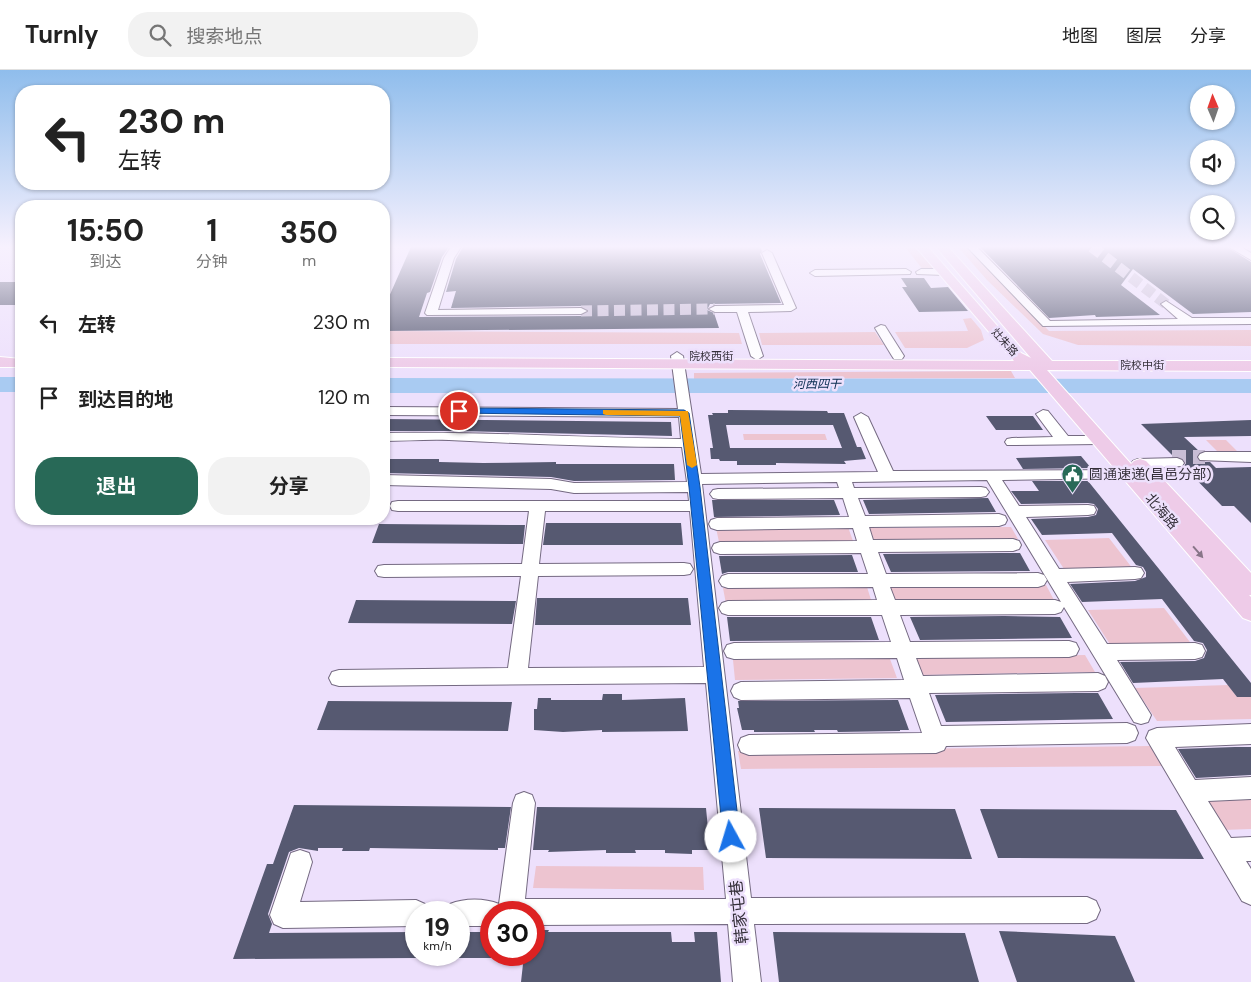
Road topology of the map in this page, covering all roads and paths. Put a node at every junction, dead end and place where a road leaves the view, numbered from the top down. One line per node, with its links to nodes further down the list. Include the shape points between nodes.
1 (439, 290): 9 (street, via 431,313)
2 (783, 290): 8 (street, via 791,308)
3 (959, 290): 19 (main road, 灶朱路)
4 (978, 290): 25 (main road, 灶朱路)
5 (1013, 290): 11 (street, via 1047,324)
6 (1166, 304): 11 (street)
7 (715, 309): 8 (street)
8 (742, 309): 17 (street)
9 (581, 311)
10 (1251, 320): 11 (street)
11 (1189, 322)
12 (881, 328): 18 (street)
13 (1251, 355): 25 (main road, 院校中街)
14 (0, 356): 15 (main road)
15 (15, 356)
16 (390, 356): 23 (main road, 院校西街)
17 (757, 356): 18 (main road, 院校西街); 23 (main road, 院校西街)
18 (898, 356): 19 (main road, 院校西街)
19 (1016, 356): 25 (main road, 院校西街)
20 (0, 362): 21 (main road)
21 (15, 362)
22 (390, 363): 23 (main road, 院校西街)
23 (678, 365): 25 (main road, 院校西街); 27 (street, 韩家屯巷)
24 (1251, 366): 25 (main road, 院校中街)
25 (1044, 367): 26 (main road, 北海路)
26 (1069, 396): 33 (main road, 北海路); 39 (main road, 北海路)
27 (683, 404): 28 (street); 35 (street, 韩家屯巷)
28 (390, 411)
29 (1043, 414): 32 (street)
30 (861, 416): 41 (street)
31 (390, 436): 35 (street)
32 (1063, 440): 33 (street); 34 (street)
33 (1099, 440): 39 (main road, 北海路)
34 (1012, 442)
35 (689, 443): 44 (street, 韩家屯巷)
36 (1251, 458): 37 (street)
37 (1214, 459)
38 (1175, 460): 39 (street)
39 (1133, 465): 40 (street); 47 (main road, 北海路)
40 (992, 476): 41 (street); 51 (street)
41 (888, 477): 43 (street)
42 (390, 480): 44 (street)
43 (845, 485): 44 (street); 45 (street); 46 (street); 52 (street)
44 (695, 490): 49 (lane); 74 (street, 韩家屯巷)
45 (981, 492)
46 (718, 494)
47 (1160, 498): 64 (main road, 北海路); 68 (main road, 北海路, one-way to 68)
48 (398, 506): 49 (lane)
49 (538, 506): 58 (street)
50 (1088, 510): 51 (street)
51 (1007, 516): 52 (street); 61 (street)
52 (858, 522): 53 (street); 55 (street)
53 (717, 524)
54 (1013, 545): 55 (street)
55 (867, 546): 56 (street); 63 (street)
56 (720, 548)
57 (684, 569): 58 (street)
58 (530, 570): 59 (street); 75 (street)
59 (384, 571)
60 (1135, 573): 61 (street)
61 (1046, 578): 63 (street); 73 (street)
62 (728, 581): 63 (street)
63 (879, 581): 67 (street)
64 (1251, 587)
65 (1054, 607): 67 (street)
66 (728, 608): 67 (street)
67 (889, 608): 71 (street)
68 (1251, 612)
69 (1069, 649): 71 (street)
70 (734, 651): 71 (street)
71 (904, 651): 78 (street)
72 (1195, 651): 73 (street)
73 (1102, 652): 80 (street)
74 (714, 674): 75 (street); 93 (street, 韩家屯巷)
75 (518, 676): 76 (street)
76 (339, 678)
77 (1098, 682): 78 (street)
78 (917, 687): 79 (street); 83 (street)
79 (741, 691)
80 (1141, 715)
81 (1127, 733): 83 (street)
82 (1251, 734): 86 (street, via 1157,738)
83 (934, 736): 84 (street, via 936,743)
84 (749, 745)
85 (1251, 788): 86 (street)
86 (1189, 791): 89 (street)
87 (524, 803): 92 (street)
88 (1251, 849): 89 (street)
89 (1225, 850): 91 (street)
90 (300, 862): 96 (street, via 283,915)
91 (1251, 892)
92 (512, 901)
93 (739, 910): 94 (street); 95 (street); 97 (street, 韩家屯巷)
94 (1087, 910)
95 (545, 912)
96 (405, 913)
97 (747, 982)

